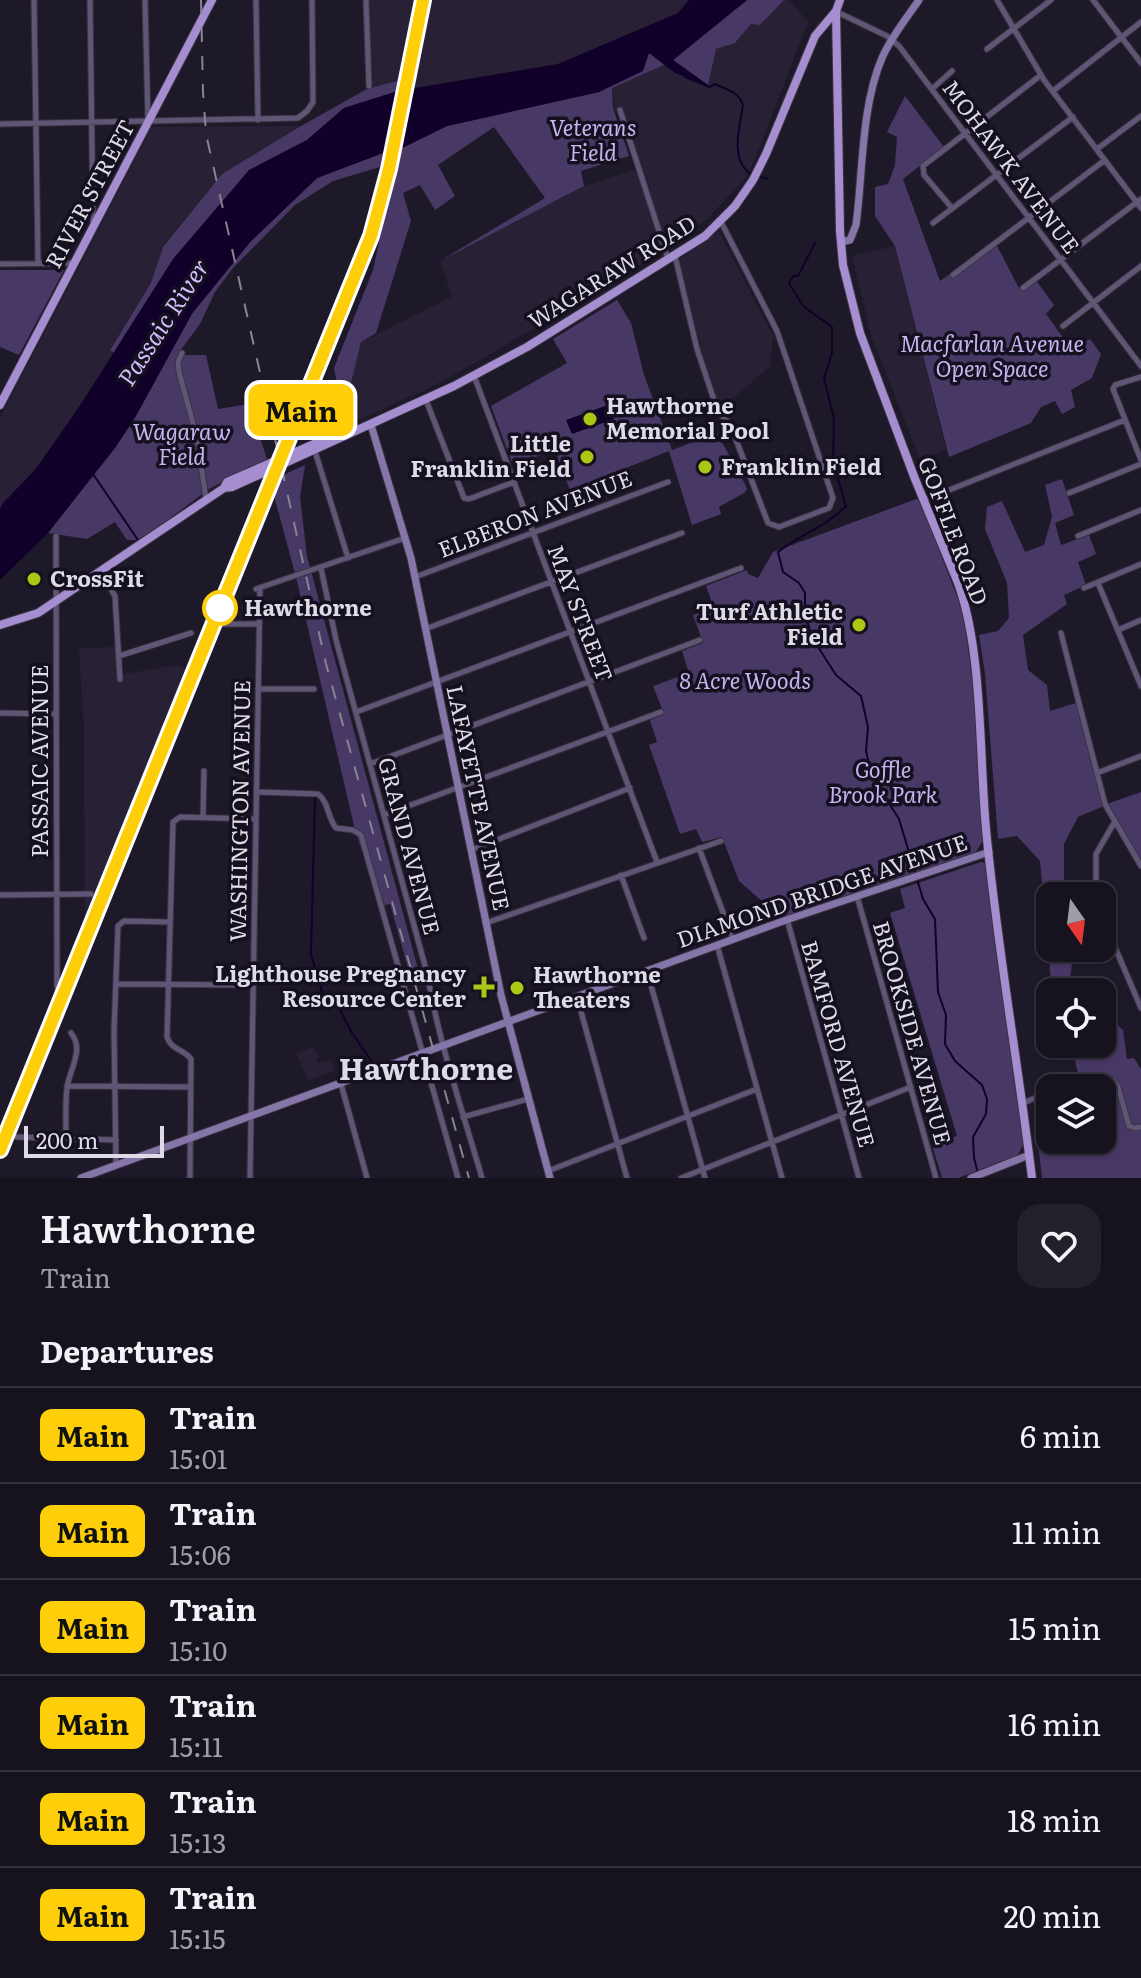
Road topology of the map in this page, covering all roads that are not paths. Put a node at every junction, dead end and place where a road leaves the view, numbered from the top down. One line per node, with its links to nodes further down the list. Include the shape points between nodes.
1 (34, 0): 32 (street)
2 (90, 0): 30 (street)
3 (145, 0): 29 (street)
4 (212, 0): 29 (main road, RIVER STREET)
5 (256, 0): 28 (street)
6 (312, 0): 28 (street, via 313,102 298,118)
7 (366, 0): 22 (street)
8 (840, 0): 13 (main road, GOFFLE ROAD)
9 (919, 0): 16 (street)
10 (997, 0): 15 (street)
11 (1051, 0): 15 (street)
12 (1093, 0): 17 (street)
13 (836, 11): 16 (street, MOHAWK AVENUE); 40 (main road, WAGARAW ROAD, via 815,36 755,176); 43 (main road, GOFFLE ROAD)
14 (1141, 22): 17 (street)
15 (1014, 28): 18 (street); 21 (street)
16 (892, 38): 23 (street, MOHAWK AVENUE); 43 (street, via 873,89 856,225 850,240)
17 (1122, 38): 19 (street); 24 (street)
18 (987, 49)
19 (1141, 63)
20 (952, 71): 23 (street)
21 (1041, 75): 24 (street); 33 (street)
22 (369, 86)
23 (932, 89): 33 (street, MOHAWK AVENUE)
24 (1053, 91): 27 (street)
25 (620, 110): 44 (street)
26 (1141, 116): 34 (street)
27 (1073, 117): 34 (street); 36 (street)
28 (258, 120): 29 (street)
29 (148, 122): 30 (street); 42 (main road, RIVER STREET)
30 (92, 123): 32 (street); 42 (street)
31 (0, 124): 32 (street)
32 (36, 124): 46 (street)
33 (964, 132): 36 (street, MOHAWK AVENUE); 38 (street, via 922,172)
34 (1097, 149): 35 (street)
35 (1105, 160): 37 (street); 39 (street)
36 (996, 175): 38 (street); 39 (street, MOHAWK AVENUE)
37 (1140, 203): 45 (street)
38 (952, 208): 41 (street)
39 (1028, 217): 45 (street, MOHAWK AVENUE); 50 (street)
40 (721, 222): 44 (main road, WAGARAW ROAD); 44 (street, via 780,338 833,498 829,508 779,527 768,523 730,424 718,412)
41 (933, 223)
42 (93, 228): 47 (main road, RIVER STREET)
43 (841, 242): 68 (main road, GOFFLE ROAD, via 860,333)
44 (672, 258): 56 (main road, WAGARAW ROAD)
45 (1060, 260): 51 (street); 52 (street, MOHAWK AVENUE)
46 (38, 263): 47 (street); 48 (street)
47 (74, 263): 59 (main road, RIVER STREET)
48 (0, 264)
49 (1141, 266): 52 (street)
50 (953, 275)
51 (1023, 288)
52 (1092, 302): 53 (street); 55 (street, MOHAWK AVENUE)
53 (1063, 326)
54 (182, 353): 67 (street, via 179,372)
55 (1141, 366)
56 (474, 376): 58 (main road, WAGARAW ROAD); 64 (street, MAY STREET)
57 (1141, 377): 60 (street, via 1115,385)
58 (426, 400): 61 (main road, WAGARAW ROAD); 64 (street, via 464,498)
59 (1, 402)
60 (1125, 420): 63 (street); 68 (street)
61 (371, 425): 62 (main road, WAGARAW ROAD); 74 (street, LAFAYETTE AVENUE)
62 (313, 447): 67 (main road, WAGARAW ROAD, via 238,476); 75 (street)
63 (1141, 462): 66 (street)
64 (514, 482): 70 (street, MAY STREET)
65 (668, 482): 70 (street, ELBERON AVENUE)
66 (1069, 493)
67 (206, 499): 79 (main road, WAGARAW ROAD)
68 (924, 500): 123 (main road, GOFFLE ROAD, via 966,610)
69 (1141, 510): 73 (street)
70 (533, 532): 80 (street, ELBERON AVENUE); 81 (street, MAY STREET)
71 (682, 533): 81 (street)
72 (56, 536): 84 (street, PASSAIC AVENUE)
73 (1078, 536)
74 (405, 538): 75 (street); 80 (street, LAFAYETTE AVENUE)
75 (348, 558): 77 (street)
76 (1141, 564): 82 (street)
77 (321, 568): 87 (street, WASHINGTON AVENUE, via 258,589); 103 (street, GRAND AVENUE)
78 (741, 568): 91 (street)
79 (101, 572): 84 (main road, WAGARAW ROAD); 95 (street, via 115,596)
80 (415, 577): 89 (street, LAFAYETTE AVENUE)
81 (551, 582): 89 (street); 91 (street, MAY STREET)
82 (1098, 583): 83 (street); 90 (street)
83 (1084, 588)
84 (56, 602): 88 (main road, WAGARAW ROAD); 106 (street, PASSAIC AVENUE)
85 (1141, 620): 90 (street)
86 (222, 624): 87 (street)
87 (259, 624): 101 (street, WASHINGTON AVENUE)
88 (0, 625)
89 (425, 629): 98 (street, LAFAYETTE AVENUE)
90 (1118, 630): 96 (street)
91 (570, 632): 98 (street); 99 (street, MAY STREET)
92 (191, 633): 95 (street)
93 (1061, 633): 112 (street)
94 (700, 640): 99 (street)
95 (119, 656): 97 (street)
96 (1139, 676): 100 (street)
97 (120, 679)
98 (436, 682): 103 (street); 108 (street, LAFAYETTE AVENUE)
99 (589, 682): 107 (street, MAY STREET); 108 (street)
100 (1141, 686)
101 (258, 689): 102 (street); 115 (street, WASHINGTON AVENUE)
102 (314, 689)
103 (356, 712): 110 (street, GRAND AVENUE)
104 (661, 712): 107 (street)
105 (0, 713): 106 (street)
106 (56, 714): 128 (street, PASSAIC AVENUE)
107 (608, 731): 113 (street); 114 (street, MAY STREET)
108 (447, 735): 110 (street); 113 (street, LAFAYETTE AVENUE)
109 (1141, 756): 112 (street)
110 (370, 764): 116 (street, GRAND AVENUE)
111 (204, 771): 117 (street)
112 (1097, 773): 119 (street)
113 (457, 788): 116 (street); 122 (street, LAFAYETTE AVENUE)
114 (630, 788): 122 (street); 124 (street, MAY STREET)
115 (257, 792): 118 (street, WASHINGTON AVENUE); 149 (street, via 318,794 333,825 361,835)
116 (384, 815): 148 (street, GRAND AVENUE)
117 (203, 818): 118 (street); 133 (street, via 180,817 173,822)
118 (256, 819): 142 (street, WASHINGTON AVENUE)
119 (1114, 823): 125 (street); 127 (street, via 1096,854)
120 (721, 841): 121 (street)
121 (699, 848): 124 (street); 136 (street)
122 (470, 850): 134 (street, LAFAYETTE AVENUE)
123 (989, 852): 131 (street, DIAMOND BRIDGE AVENUE); 159 (main road, GOFFLE ROAD)
124 (657, 862): 126 (street)
125 (1141, 866)
126 (621, 875): 134 (street); 135 (street)
127 (1096, 882)
128 (56, 894): 129 (street); 130 (street); 143 (street, PASSAIC AVENUE)
129 (91, 894)
130 (0, 895)
131 (857, 896): 132 (street, DIAMOND BRIDGE AVENUE); 155 (street, BROOKSIDE AVENUE)
132 (787, 919): 136 (street, DIAMOND BRIDGE AVENUE); 161 (street, BAMFORD AVENUE)
133 (170, 922): 140 (street, via 119,923); 141 (street)
134 (486, 923): 146 (street, LAFAYETTE AVENUE)
135 (644, 938)
136 (733, 939): 137 (street, DIAMOND BRIDGE AVENUE)
137 (717, 945): 139 (street, DIAMOND BRIDGE AVENUE); 156 (street)
138 (1116, 950): 145 (street)
139 (647, 971): 144 (street, DIAMOND BRIDGE AVENUE); 162 (street)
140 (116, 984): 141 (street); 153 (street)
141 (169, 984): 142 (street); 154 (street, via 167,1037 191,1059)
142 (253, 985): 160 (street, WASHINGTON AVENUE)
143 (57, 987)
144 (577, 997): 146 (street, DIAMOND BRIDGE AVENUE); 170 (street)
145 (1141, 1008)
146 (508, 1024): 148 (street, DIAMOND BRIDGE AVENUE); 158 (street, LAFAYETTE AVENUE)
147 (71, 1033): 152 (street, via 77,1054)
148 (443, 1047): 149 (street, DIAMOND BRIDGE AVENUE); 163 (street, GRAND AVENUE)
149 (424, 1054): 150 (street, DIAMOND BRIDGE AVENUE); 179 (street)
150 (340, 1083): 160 (street, DIAMOND BRIDGE AVENUE); 178 (street)
151 (1116, 1085): 164 (street, via 1129,1126)
152 (67, 1086): 153 (street); 166 (street)
153 (115, 1086): 154 (street); 168 (street)
154 (190, 1087): 167 (street)
155 (911, 1087): 161 (street); 186 (street, BROOKSIDE AVENUE)
156 (757, 1089): 162 (street); 169 (street)
157 (1036, 1098): 159 (street)
158 (528, 1099): 163 (street); 174 (street, LAFAYETTE AVENUE)
159 (1023, 1103): 171 (main road, GOFFLE ROAD)
160 (251, 1115): 167 (street, DIAMOND BRIDGE AVENUE); 177 (street, WASHINGTON AVENUE)
161 (841, 1115): 169 (street); 185 (street, BAMFORD AVENUE)
162 (687, 1116): 170 (street); 173 (street)
163 (463, 1117): 180 (street, GRAND AVENUE)
164 (1141, 1127)
165 (17, 1137): 166 (street)
166 (66, 1138): 168 (street)
167 (190, 1138): 172 (street, DIAMOND BRIDGE AVENUE); 176 (street)
168 (116, 1140): 172 (street)
169 (772, 1142): 173 (street); 184 (street)
170 (618, 1144): 174 (street); 181 (street)
171 (1029, 1155): 187 (street); 188 (main road, GOFFLE ROAD)
172 (116, 1165): 175 (street, DIAMOND BRIDGE AVENUE)
173 (702, 1169): 182 (street); 183 (street)
174 (549, 1175)
175 (83, 1178)
176 (190, 1178)
177 (250, 1178)
178 (367, 1178)
179 (458, 1178)
180 (482, 1178)
181 (627, 1178)
182 (681, 1178)
183 (705, 1178)
184 (782, 1178)
185 (859, 1178)
186 (936, 1178)
187 (971, 1178)
188 (1032, 1178)

